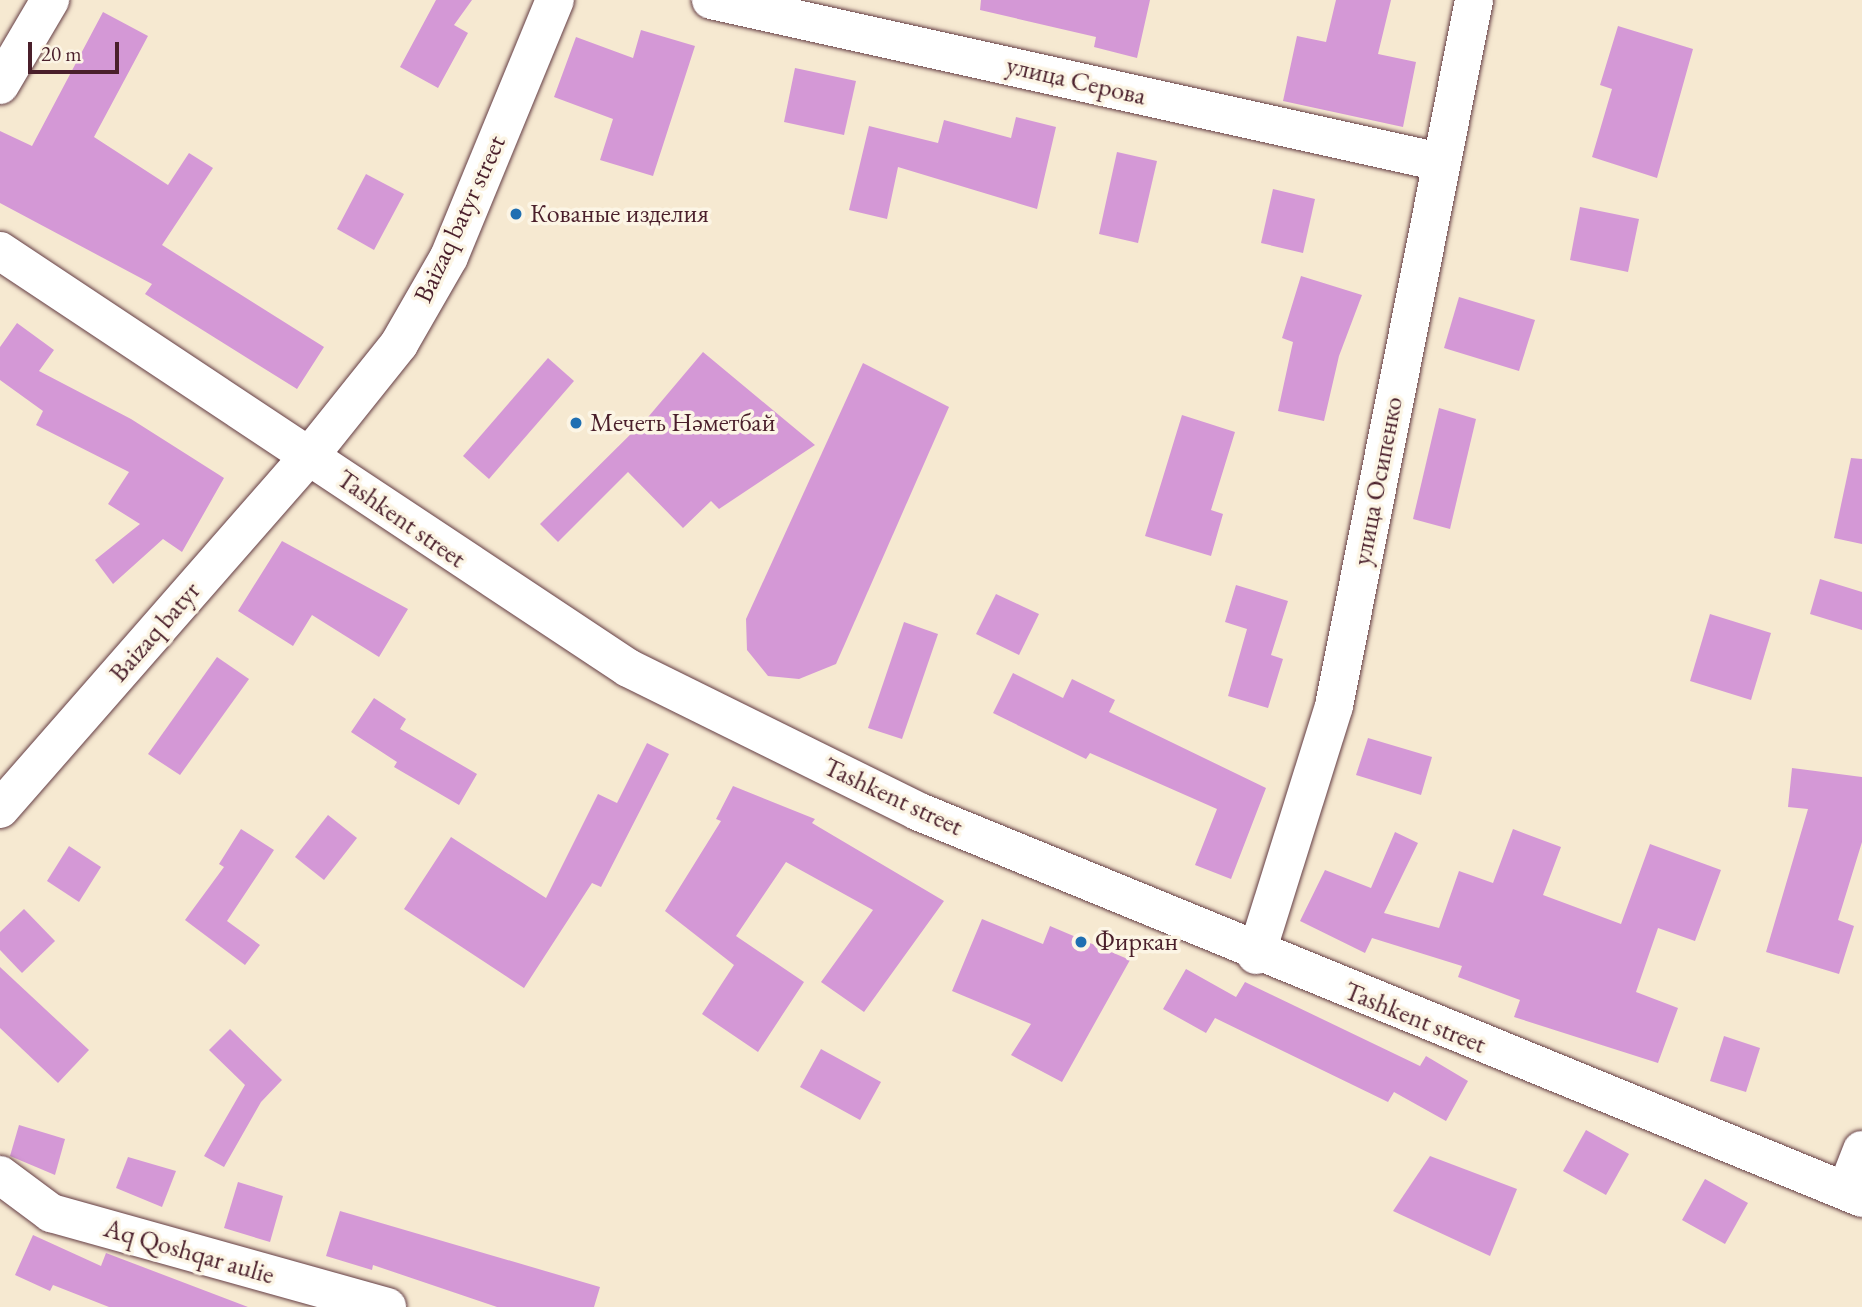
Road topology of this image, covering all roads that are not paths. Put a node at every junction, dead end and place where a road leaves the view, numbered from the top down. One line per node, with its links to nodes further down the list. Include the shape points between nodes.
1 (50, 0): 5 (street)
2 (555, 0): 8 (street, Baizaq batyr street, via 449,257 399,344)
3 (711, 0): 6 (street, улица Серова)
4 (1475, 0): 6 (street, улица Осипенко)
5 (0, 85)
6 (1440, 162): 10 (street, улица Осипенко, via 1334,706)
7 (0, 251): 8 (street, Tashkent street)
8 (311, 454): 9 (street, Baizaq batyr); 10 (street, Tashkent street, via 411,530 628,668 917,811)
9 (0, 809)
10 (1256, 955): 13 (street, Tashkent street)
11 (1862, 1150): 13 (street)
12 (0, 1175): 14 (street, Aq Qoshqar aulie, via 51,1213)
13 (1854, 1194)
14 (387, 1307)

